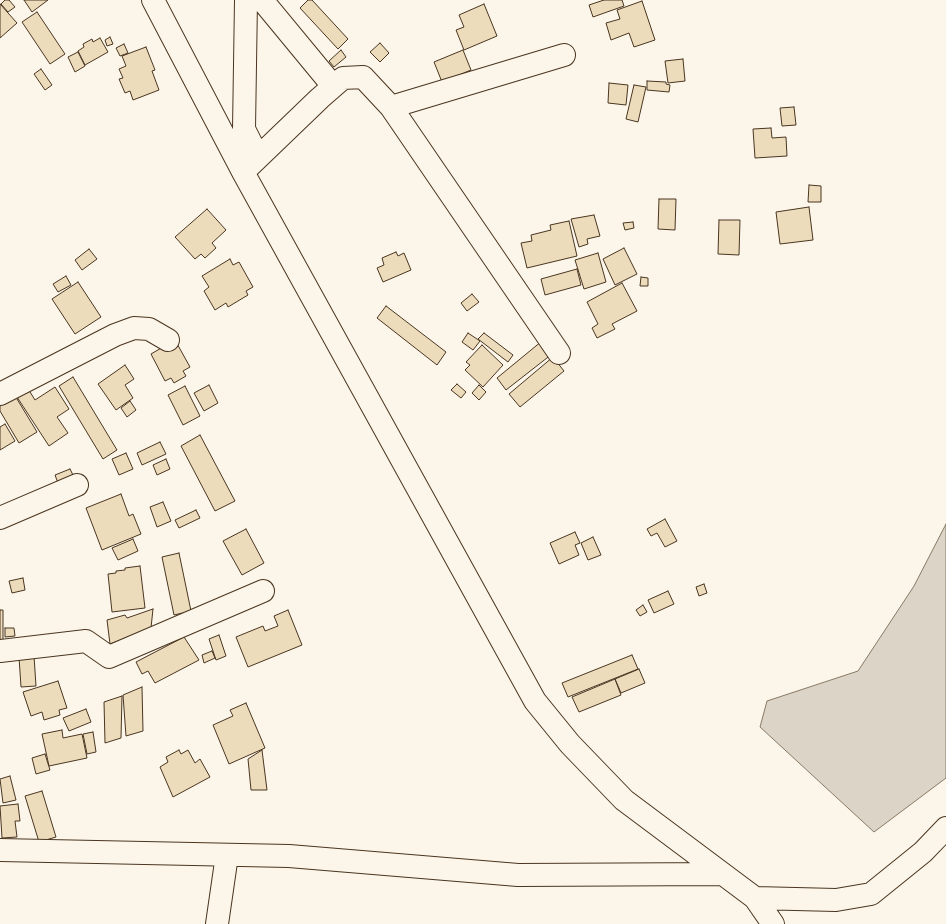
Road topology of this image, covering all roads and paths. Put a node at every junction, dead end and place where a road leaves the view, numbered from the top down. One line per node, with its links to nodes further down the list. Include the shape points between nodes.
1 (153, 0): 7 (street)
2 (246, 0): 7 (street, via 244,129)
3 (262, 0): 5 (street)
4 (564, 55): 6 (street)
5 (333, 86): 6 (street, via 343,78 363,77); 7 (street)
6 (391, 107): 9 (street)
7 (251, 165): 18 (street, via 535,701 570,744 624,800)
8 (168, 340): 10 (street, via 149,329 134,328)
9 (559, 353)
10 (0, 394)
11 (76, 486): 12 (street)
12 (0, 518)
13 (263, 591): 14 (street, via 109,657 86,641)
14 (0, 651)
15 (946, 828): 19 (street, via 916,859 871,894 836,900)
16 (0, 850): 17 (street)
17 (227, 855): 18 (street, via 289,856 518,875); 20 (street)
18 (720, 874): 19 (street)
19 (755, 898): 21 (street)
20 (217, 924)
21 (773, 924)

